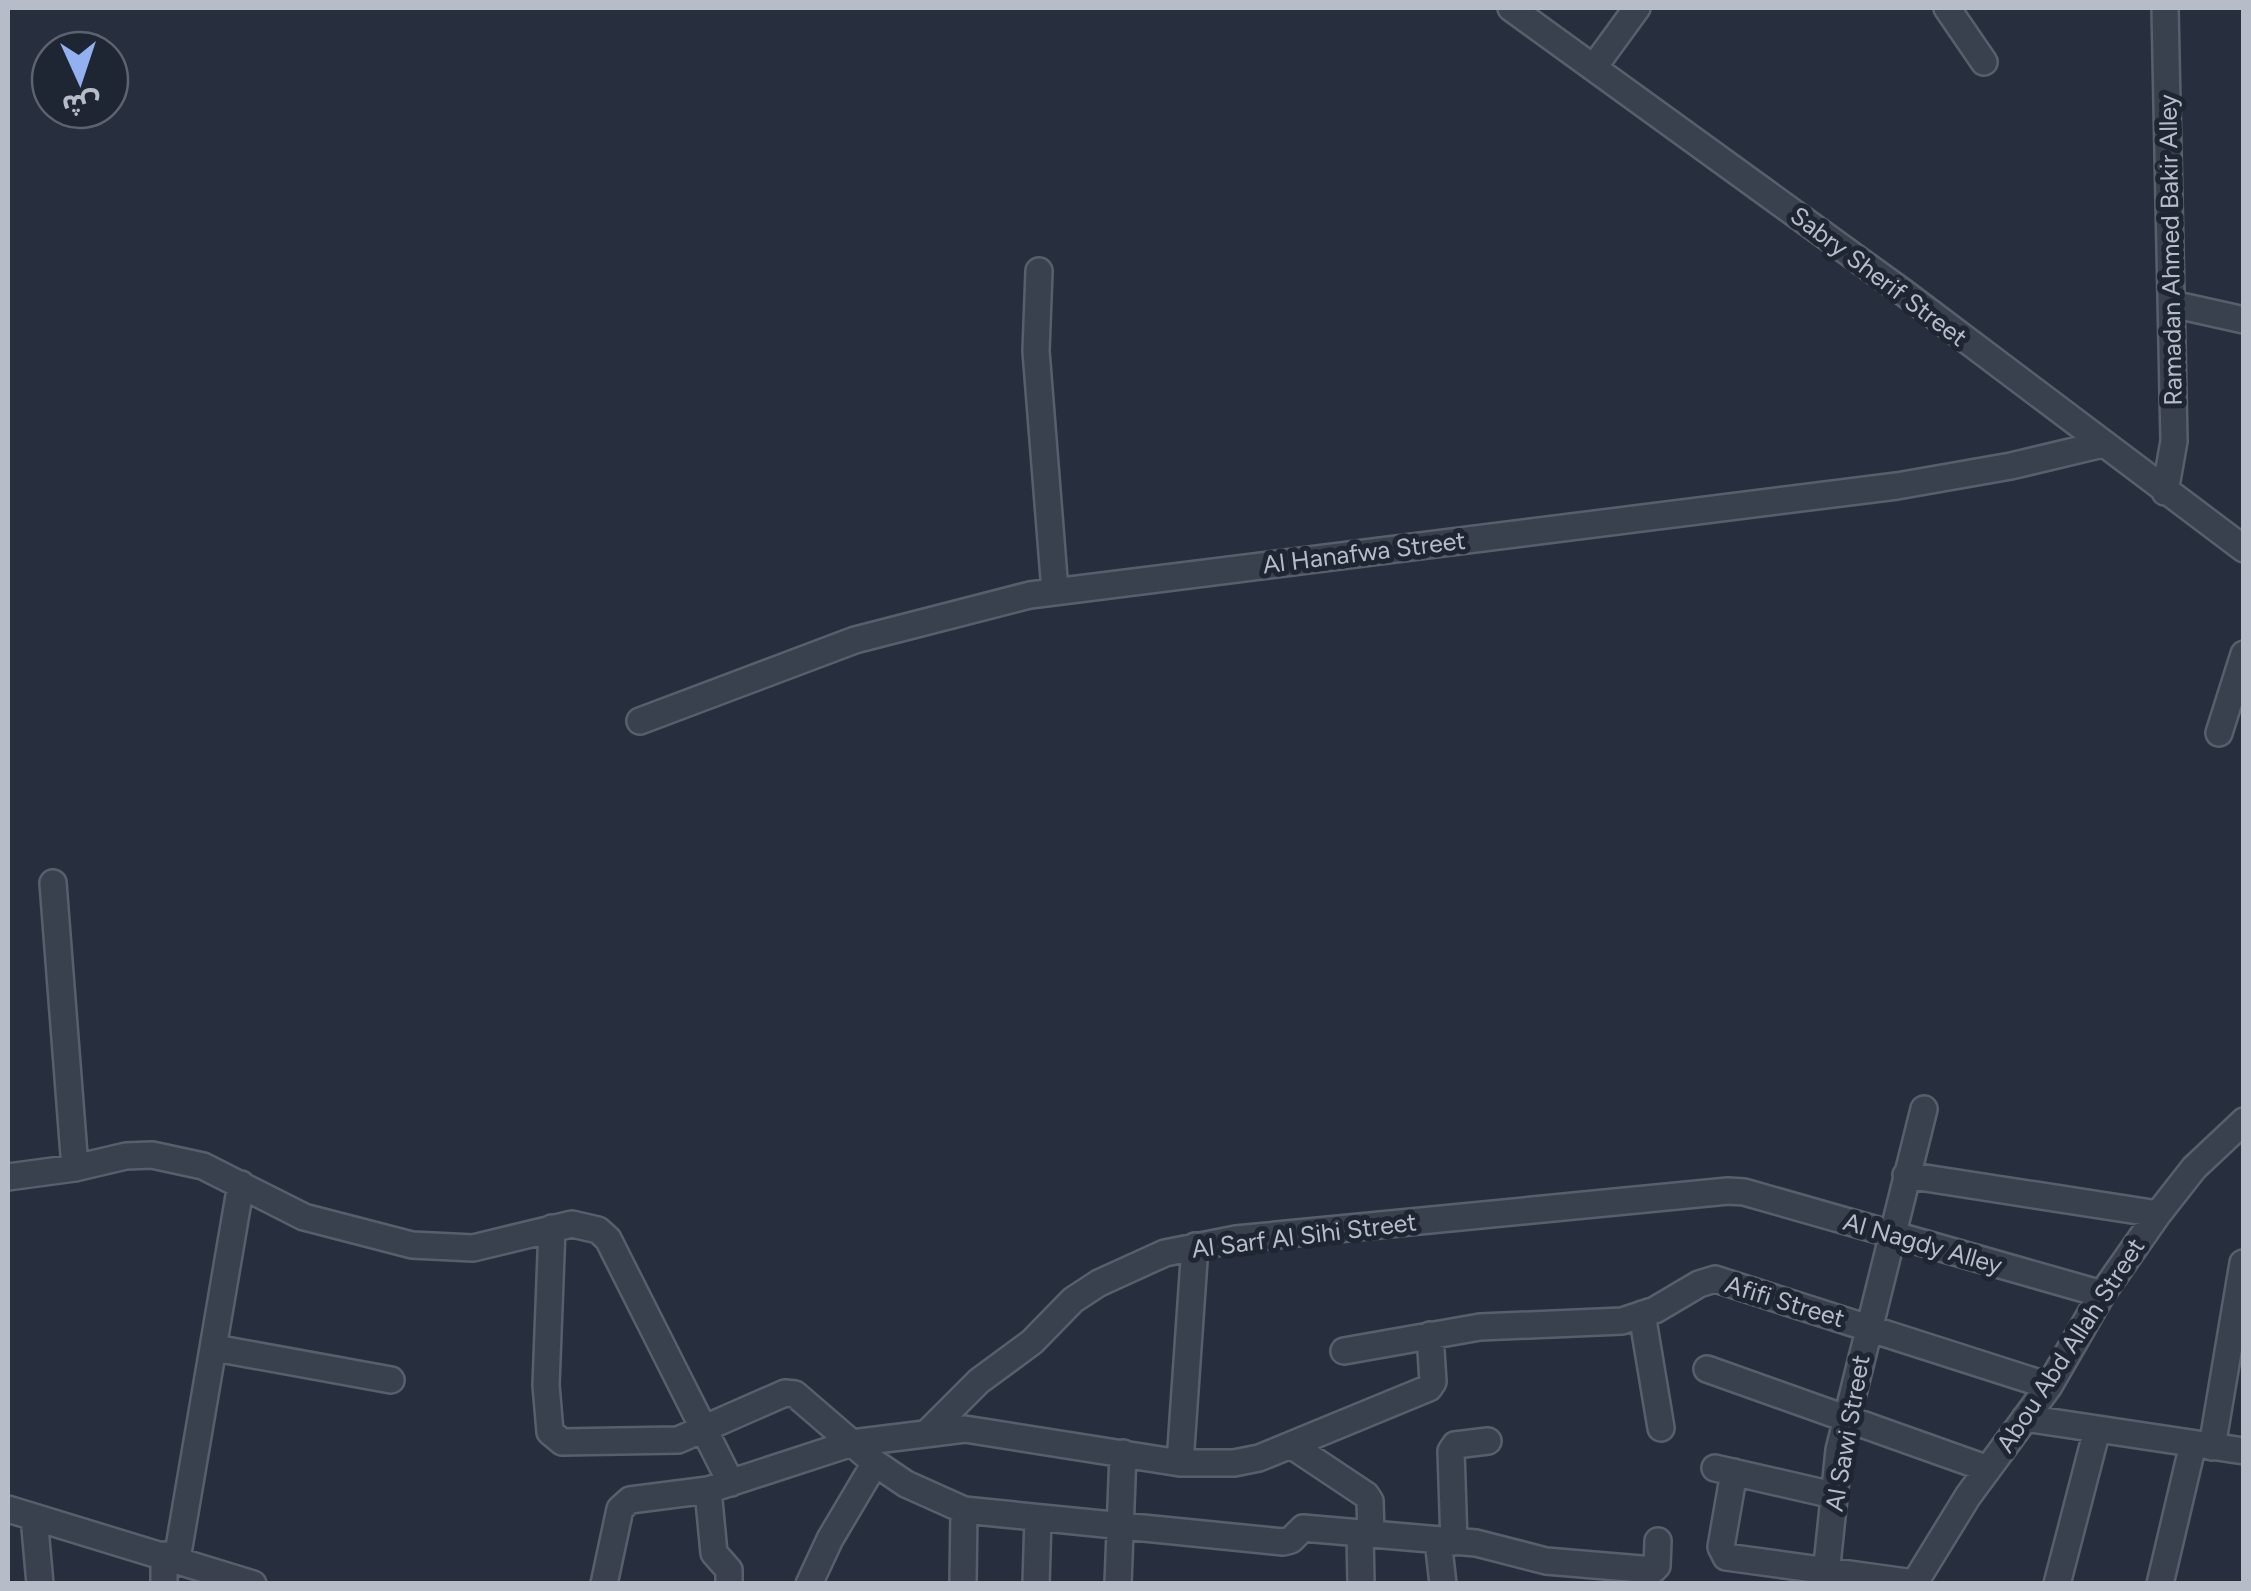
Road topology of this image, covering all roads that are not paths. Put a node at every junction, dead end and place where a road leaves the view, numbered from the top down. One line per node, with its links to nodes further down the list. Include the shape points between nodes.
1 (1511, 8): 5 (street, Sabry Sherif Street)
2 (1638, 8): 7 (street)
3 (1947, 8): 6 (street)
4 (2165, 8): 9 (street, Ramadan Ahmed Bakir Alley)
5 (1546, 17): 7 (street, Sabry Sherif Street)
6 (1984, 62)
7 (1594, 67): 11 (street, Sabry Sherif Street)
8 (1039, 271): 14 (street, via 1036,350)
9 (2172, 304): 10 (street); 12 (street, Ramadan Ahmed Bakir Alley, via 2174,441)
10 (2244, 320)
11 (2103, 444): 12 (street, Sabry Sherif Street); 14 (street, Al Hanafwa Street, via 1897,486)
12 (2166, 492): 13 (street, Sabry Sherif Street)
13 (2239, 544)
14 (1055, 591): 16 (street, Al Hanafwa Street, via 855,640)
15 (2244, 654): 17 (street)
16 (640, 721)
17 (2219, 733)
18 (52, 884): 21 (street)
19 (1924, 1109): 22 (street, Al Sawi Street)
20 (2244, 1121): 26 (street, Abou Abd Allah Street)
21 (75, 1168): 23 (street); 24 (street, via 152,1154)
22 (1906, 1175): 26 (street); 28 (street, Al Sawi Street)
23 (8, 1176)
24 (241, 1184): 27 (street, via 304,1217 412,1246 474,1248); 35 (street)
25 (1744, 1192): 28 (street, Al Nagdy Alley); 29 (street, Al Sarf Al Sihi Street, via 1692,1192)
26 (2158, 1214): 31 (street, Abou Abd Allah Street)
27 (552, 1228): 45 (street, via 585,1226 608,1239); 45 (street, via 550,1432 562,1442 661,1443)
28 (1891, 1234): 31 (street, Al Nagdy Alley); 33 (street, Al Sawi Street)
29 (1195, 1246): 46 (street, Al Sarf Al Sihi Street, via 1130,1266 1074,1300); 54 (street)
30 (2243, 1263): 36 (street)
31 (2102, 1294): 40 (street, Abou Abd Allah Street)
32 (1642, 1314): 33 (street, Afifi Street, via 1715,1280); 34 (street, Afifi Street); 43 (street)
33 (1867, 1327): 40 (street, Afifi Street); 41 (street, Al Sawi Street)
34 (1430, 1335): 37 (street, Afifi Street); 49 (street, via 1429,1388)
35 (214, 1348): 39 (street); 66 (street)
36 (2236, 1350): 50 (street)
37 (1344, 1352)
38 (1707, 1369): 41 (street)
39 (391, 1380)
40 (2049, 1386): 42 (street, Abou Abd Allah Street)
41 (1846, 1418): 55 (street); 57 (street, Al Sawi Street)
42 (2025, 1418): 44 (street); 55 (street, Abou Abd Allah Street)
43 (1661, 1428)
44 (2097, 1430): 50 (street); 82 (street)
45 (705, 1431): 47 (street, via 785,1393 803,1398); 56 (street)
46 (928, 1434): 47 (street); 52 (street, via 964,1429)
47 (852, 1442): 53 (street); 56 (street)
48 (1488, 1442): 64 (street, via 1451,1451)
49 (1291, 1445): 54 (street, via 1234,1463); 63 (street, via 1366,1495)
50 (2202, 1445): 51 (street); 83 (street)
51 (2244, 1451)
52 (1123, 1453): 54 (street); 62 (street)
53 (875, 1463): 59 (street); 76 (street)
54 (1180, 1463)
55 (1988, 1468): 70 (street, Abou Abd Allah Street)
56 (719, 1487): 74 (street, via 624,1503); 75 (street, via 714,1553 729,1570)
57 (1834, 1495): 69 (street, Al Sawi Street); 69 (street, via 1724,1470 1723,1555)
58 (8, 1510): 60 (street)
59 (964, 1510): 61 (street); 77 (street)
60 (34, 1517): 66 (street); 71 (street)
61 (1038, 1518): 62 (street); 78 (street)
62 (1122, 1526): 63 (street, via 1283,1542 1304,1528); 79 (street)
63 (1365, 1534): 64 (street); 80 (street)
64 (1446, 1541): 67 (street, via 1503,1548); 81 (street)
65 (1658, 1541): 68 (street, via 1656,1569)
66 (170, 1558): 72 (street); 73 (street)
67 (1568, 1573): 68 (street)
68 (1630, 1576)
69 (1826, 1577): 70 (street)
70 (1914, 1583)
71 (40, 1584)
72 (164, 1584)
73 (253, 1584)
74 (604, 1584)
75 (729, 1584)
76 (809, 1584)
77 (963, 1584)
78 (1036, 1584)
79 (1118, 1584)
80 (1360, 1584)
81 (1443, 1584)
82 (2057, 1584)
83 (2160, 1584)

